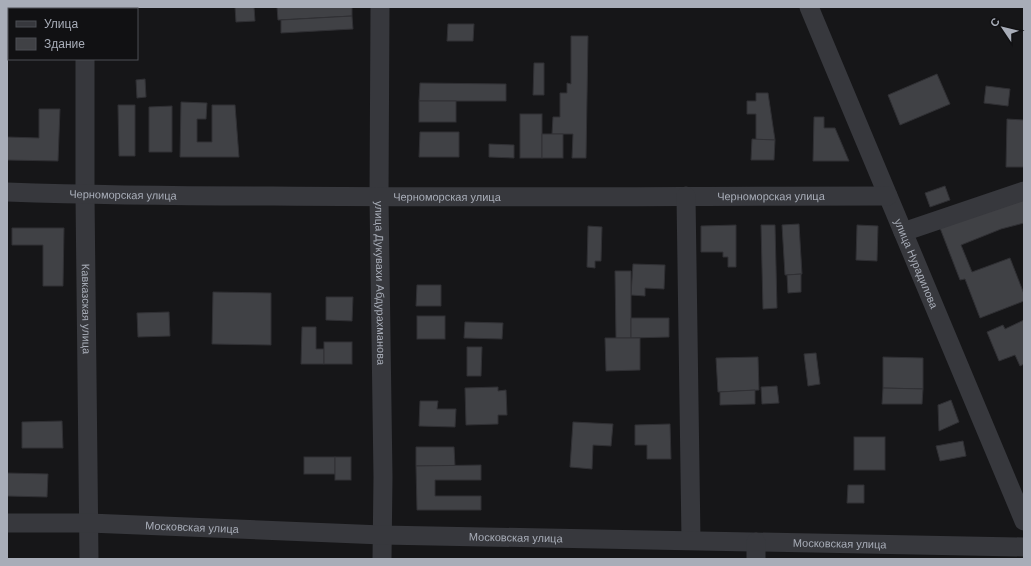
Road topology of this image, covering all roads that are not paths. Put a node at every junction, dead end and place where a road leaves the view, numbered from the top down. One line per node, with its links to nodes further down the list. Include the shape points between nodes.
1 (380, 7): 9 (street, улица Дукувахи Абдурахманова)
2 (809, 7): 8 (street, улица Нурадилова)
3 (85, 60): 6 (street, Кавказская улица)
4 (1024, 191): 10 (street)
5 (7, 192): 6 (street, Черноморская улица)
6 (85, 195): 9 (street, Черноморская улица); 13 (street, Кавказская улица)
7 (686, 196): 8 (street, Черноморская улица); 9 (street, Черноморская улица); 15 (street)
8 (888, 196): 10 (street, улица Нурадилова)
9 (379, 197): 14 (street, улица Дукувахи Абдурахманова)
10 (903, 232): 11 (street, улица Нурадилова)
11 (1024, 521)
12 (7, 523): 13 (street, Московская улица)
13 (89, 523): 14 (street, Московская улица); 18 (street, Кавказская улица)
14 (382, 535): 15 (street, Московская улица); 19 (street, улица Дукувахи Абдурахманова)
15 (691, 540): 17 (street, Московская улица)
16 (1024, 546): 17 (street, Московская улица)
17 (756, 550)
18 (89, 559)
19 (382, 559)

